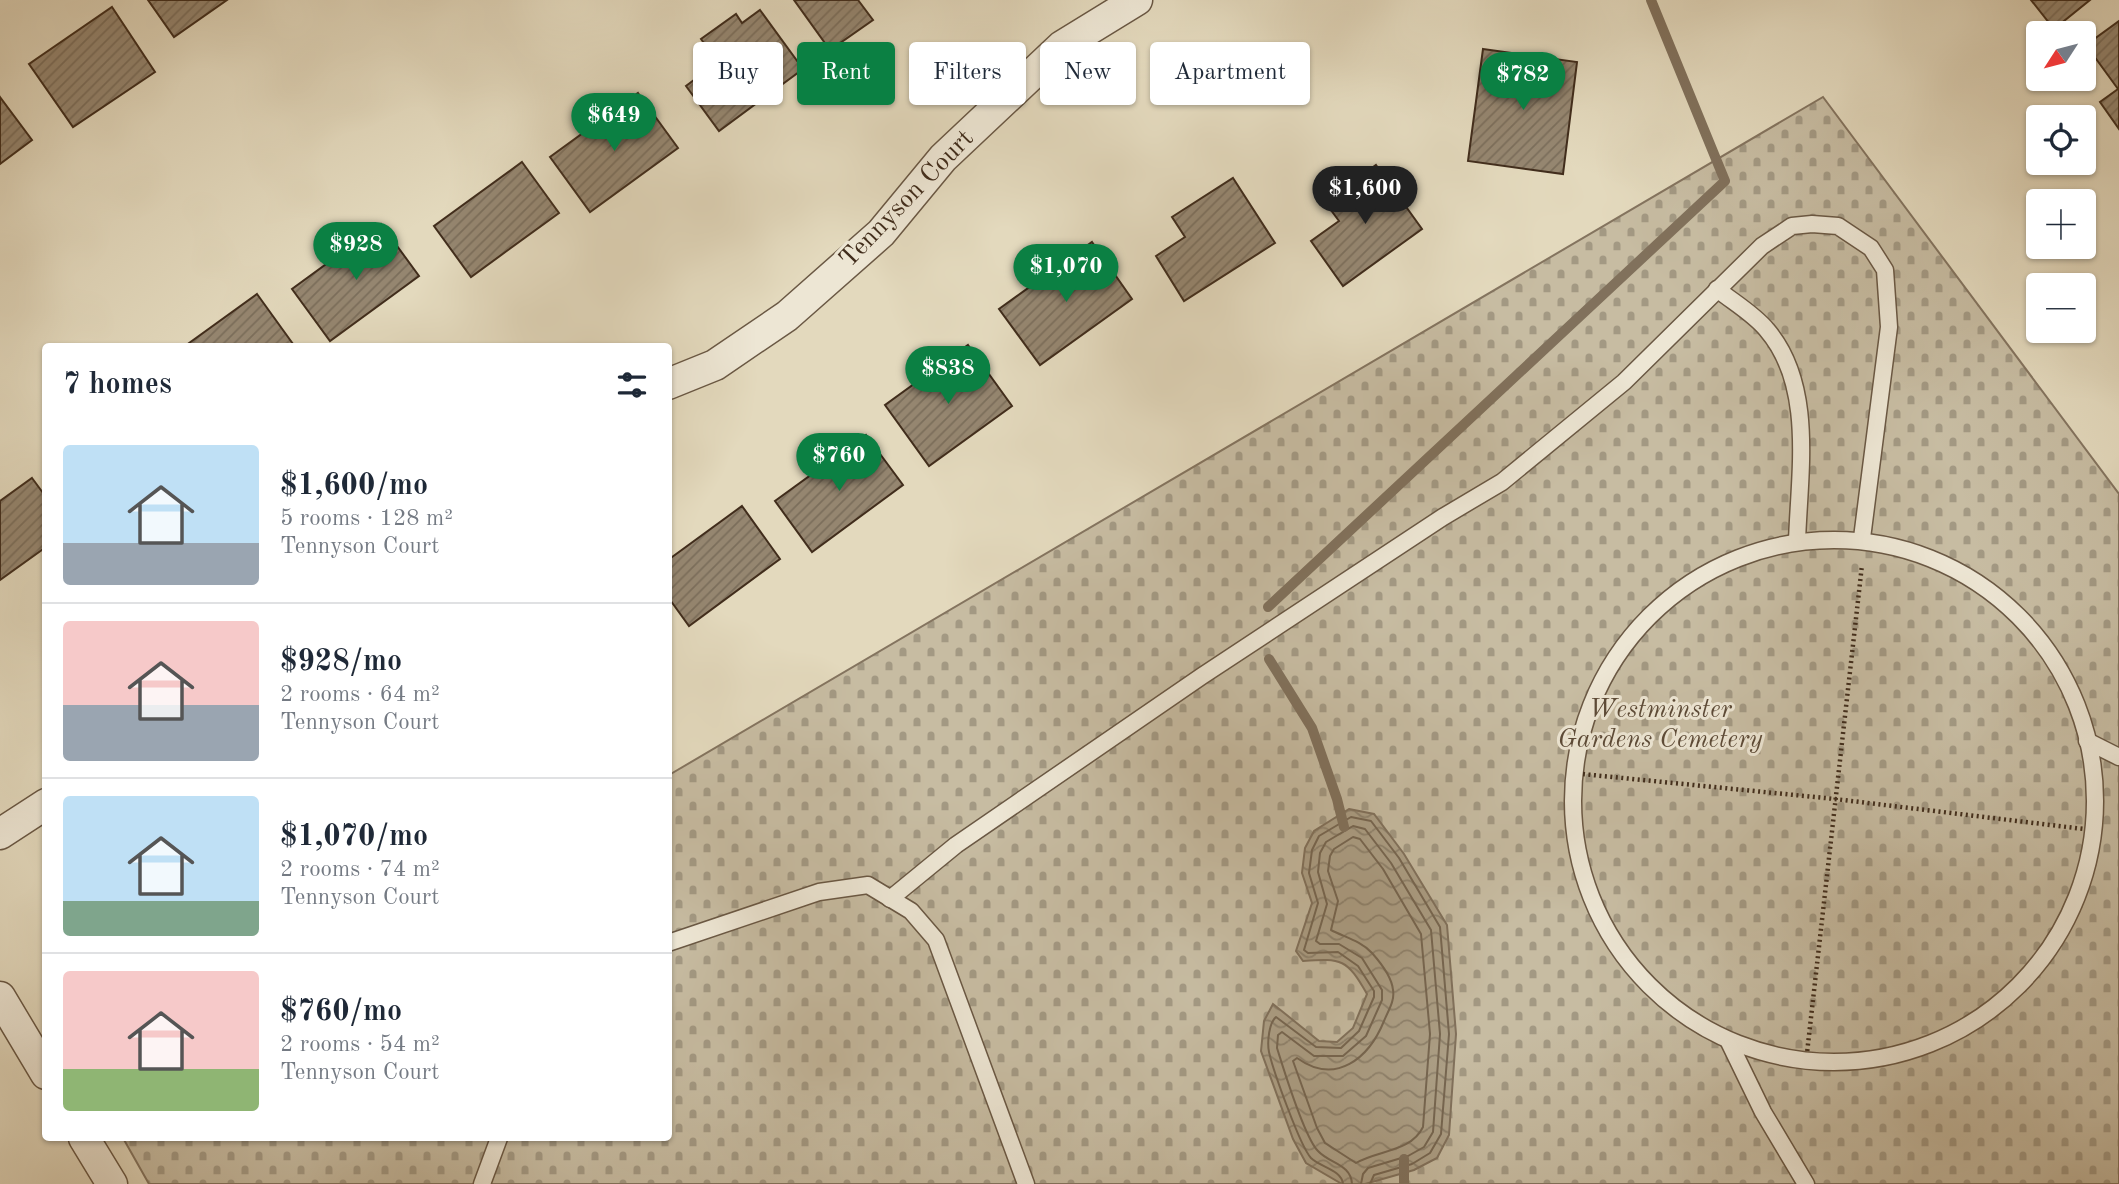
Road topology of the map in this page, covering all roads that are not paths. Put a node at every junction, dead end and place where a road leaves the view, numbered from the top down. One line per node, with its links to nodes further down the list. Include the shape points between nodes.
1 (1137, 0): 3 (street, Tennyson Court, via 1062,46 943,158 881,233 787,316 715,365)
2 (1717, 289): 4 (lane, via 1762,246 1792,226 1838,226 1871,247 1885,270 1889,327); 5 (lane, via 1767,330 1791,370 1801,425); 10 (lane, via 1624,382 1502,482 1202,676 956,845)
3 (672, 382)
4 (1863, 539): 5 (lane); 6 (lane, via 1949,564 2022,617 2073,692)
5 (1797, 542): 13 (lane, via 1779,543 1702,572 1638,624 1593,693 1572,774 1577,856 1607,933 1659,998)
6 (2087, 741): 7 (lane); 13 (lane, via 2097,779 2089,870 2051,952 1988,1016 1906,1055 1816,1064)
7 (2119, 757)
8 (42, 807): 9 (street)
9 (0, 834)
10 (890, 899): 11 (lane, via 868,885 819,892); 19 (lane, via 911,911 936,940)
11 (672, 942)
12 (0, 998): 14 (street)
13 (1729, 1042): 20 (lane)
14 (42, 1067)
15 (86, 1141): 17 (street)
16 (498, 1141): 18 (lane)
17 (111, 1184)
18 (482, 1184)
19 (1026, 1184)
20 (1806, 1184)

